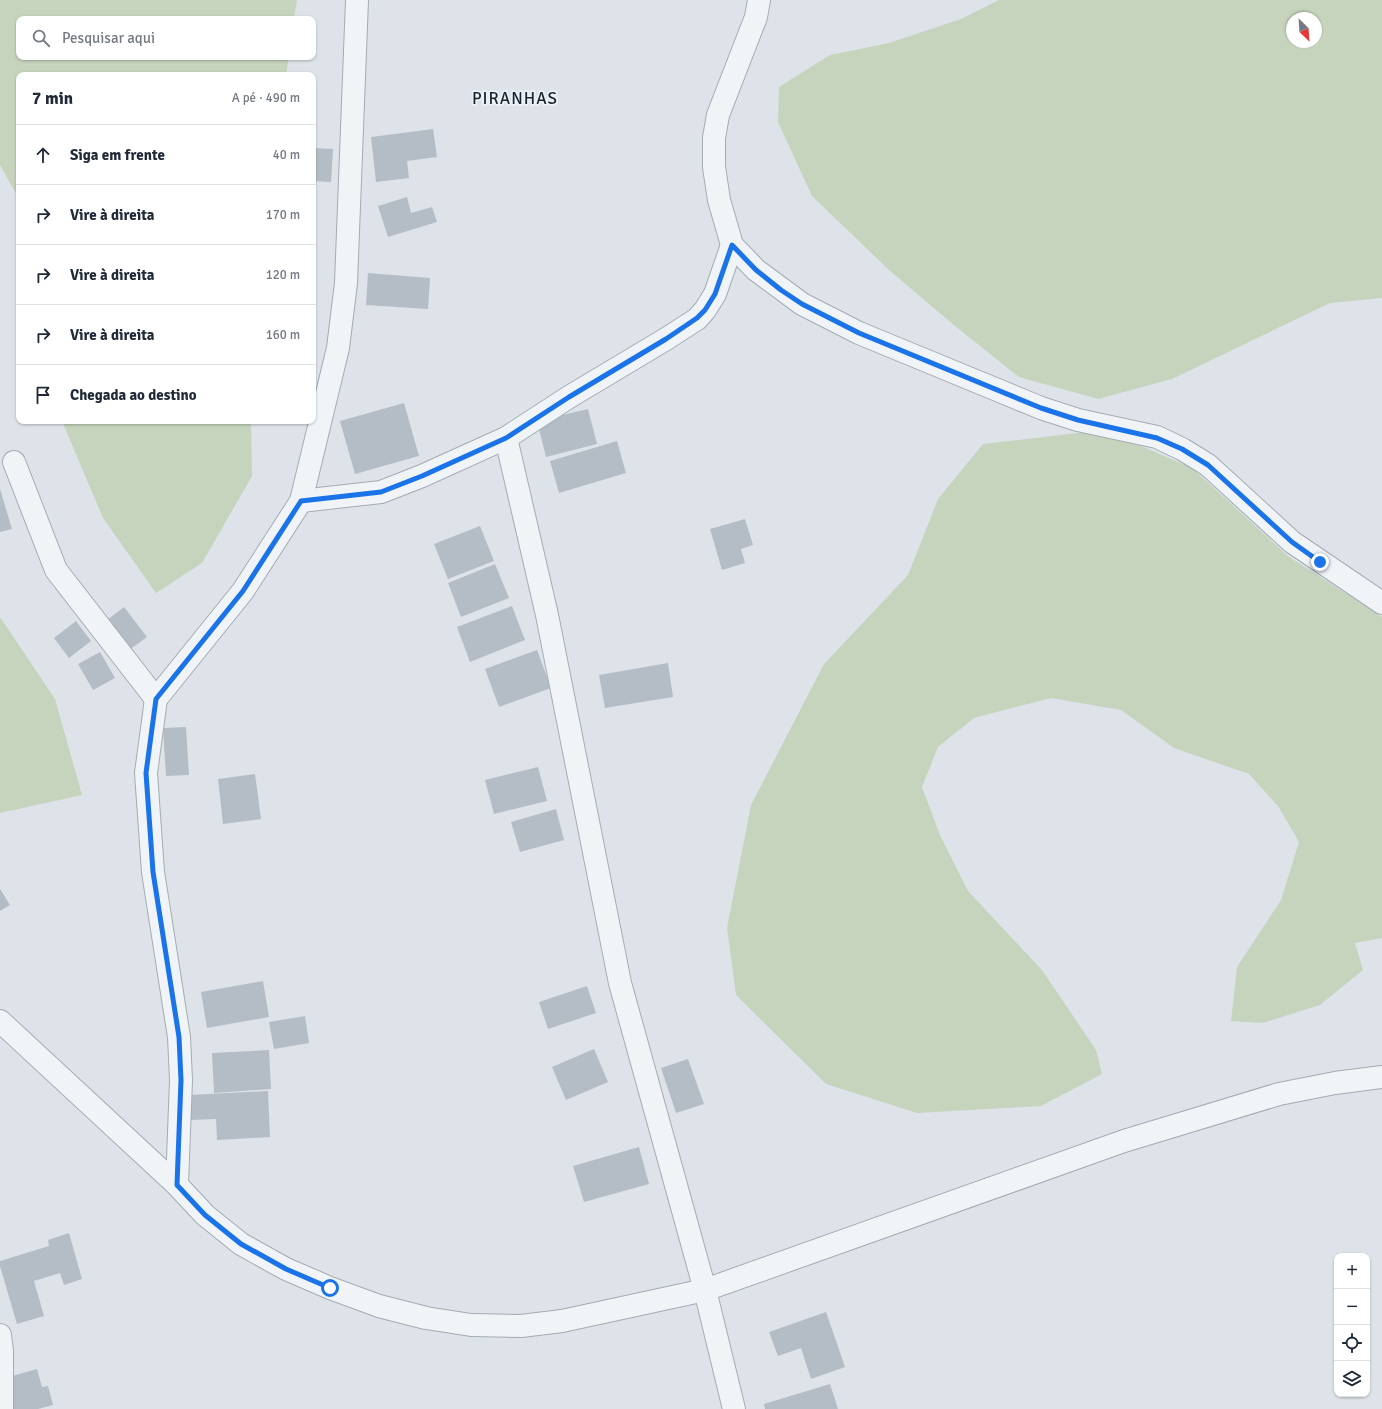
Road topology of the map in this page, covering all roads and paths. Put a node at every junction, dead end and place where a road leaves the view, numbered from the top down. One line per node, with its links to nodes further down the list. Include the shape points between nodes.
1 (357, 0): 6 (street, via 346,283 338,348)
2 (759, 0): 3 (street, via 756,17 718,115 714,138 714,167 719,200)
3 (732, 245): 4 (street, via 715,294 697,318); 7 (street, via 756,270 781,290 802,304 859,333 1041,408 1078,420 1157,438 1182,449 1208,465 1292,542)
4 (506, 438): 6 (street, via 381,492); 12 (street, via 547,615 620,982)
5 (14, 462): 8 (street, via 56,570)
6 (301, 501): 8 (street, via 243,591)
7 (1382, 603)
8 (156, 699): 11 (street, via 146,773 153,872 179,1037 181,1080)
9 (0, 1020): 11 (street)
10 (1379, 1075): 12 (street, via 1279,1094 1124,1141)
11 (177, 1185): 12 (street, via 205,1215 241,1244 286,1269 379,1306 426,1318 471,1326 521,1326 562,1321)
12 (704, 1290): 15 (street)
13 (0, 1336): 14 (street)
14 (2, 1409)
15 (734, 1409)

